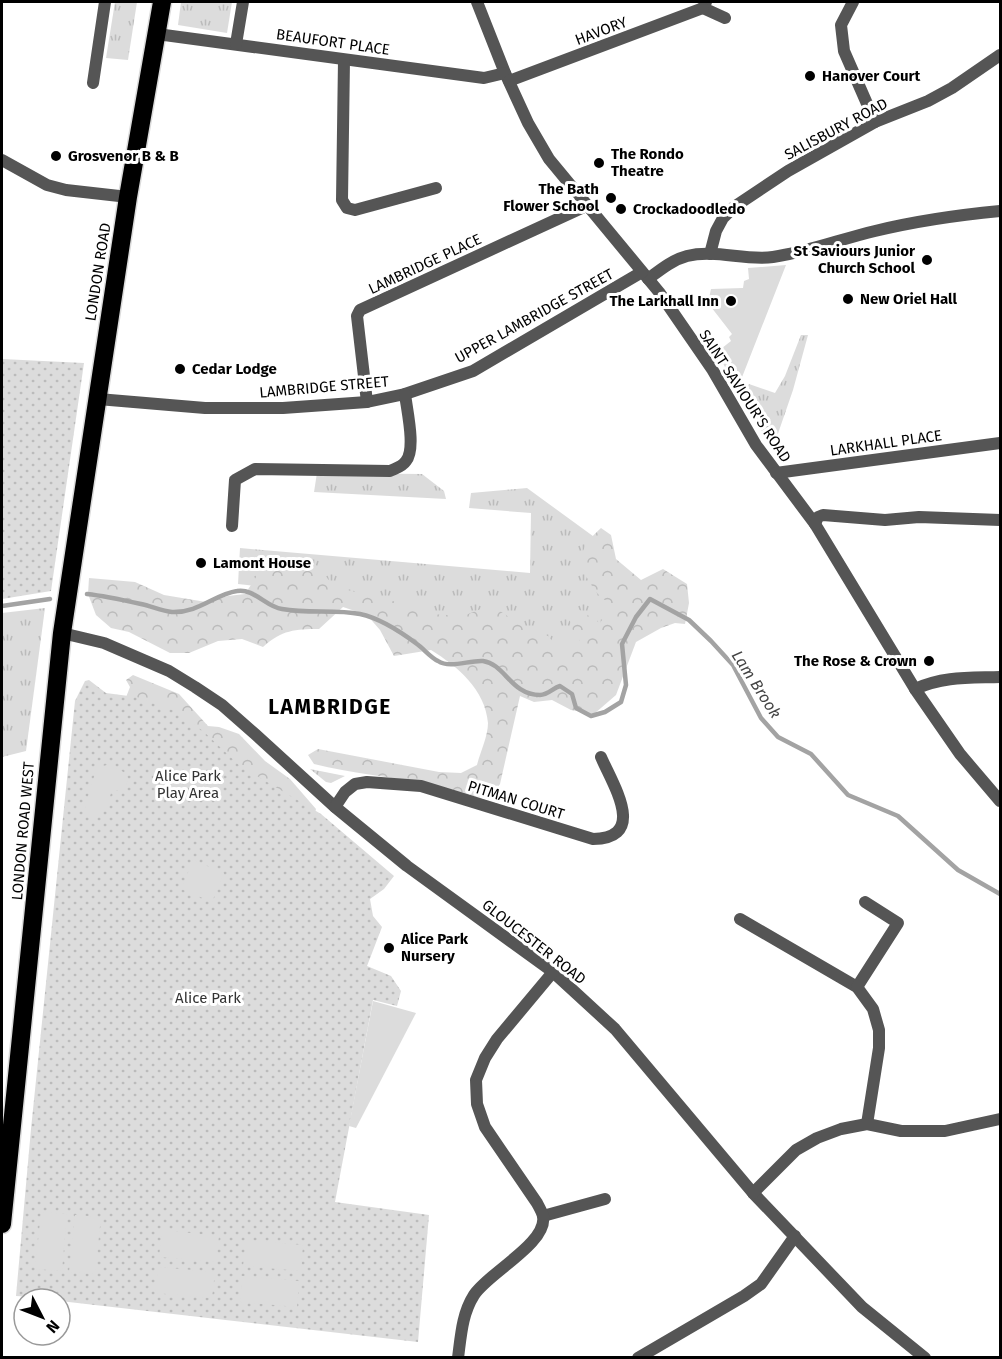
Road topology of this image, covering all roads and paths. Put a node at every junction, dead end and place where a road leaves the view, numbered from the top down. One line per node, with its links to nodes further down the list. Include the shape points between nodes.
1 (105, 2): 13 (street)
2 (162, 2): 8 (highway, LONDON ROAD)
3 (243, 2): 9 (street)
4 (477, 2): 12 (street, SAINT SAVIOUR'S ROAD)
5 (853, 2): 14 (street, via 841,26 844,51)
6 (704, 5): 7 (street, HAVORY); 12 (street, HAVORY)
7 (725, 18)
8 (157, 34): 9 (street, BEAUFORT PLACE); 17 (highway, LONDON ROAD)
9 (236, 44): 11 (street, BEAUFORT PLACE)
10 (1000, 55): 14 (street, SALISBURY ROAD, via 928,101)
11 (344, 60): 12 (street, BEAUFORT PLACE, via 484,78); 16 (street, via 342,200 347,208 355,210)
12 (507, 77): 18 (street, SAINT SAVIOUR'S ROAD, via 549,159)
13 (93, 83)
14 (875, 122): 20 (street, SALISBURY ROAD, via 734,207 716,231)
15 (2, 160): 17 (street, via 47,185)
16 (436, 188)
17 (128, 197): 23 (highway, LONDON ROAD)
18 (586, 206): 21 (street, SAINT SAVIOUR'S ROAD); 24 (street, LAMBRIDGE PLACE, via 360,310 357,316)
19 (1000, 211): 20 (street, UPPER LAMBRIDGE STREET, via 873,231 774,257)
20 (710, 254): 21 (street, UPPER LAMBRIDGE STREET, via 676,260)
21 (645, 276): 22 (street, UPPER LAMBRIDGE STREET, via 472,370); 26 (street, SAINT SAVIOUR'S ROAD, via 712,369 744,427)
22 (405, 394): 24 (street, LAMBRIDGE STREET); 29 (street, LAMBRIDGE STREET, via 412,449 401,467 390,471 255,469 235,480)
23 (98, 399): 24 (street, LAMBRIDGE STREET, via 205,408); 30 (highway, LONDON ROAD)
24 (367, 402)
25 (1000, 443): 26 (street, LARKHALL PLACE)
26 (776, 472): 28 (street, SAINT SAVIOUR'S ROAD)
27 (1000, 520): 28 (street, via 885,520 823,515)
28 (815, 524): 33 (street, SAINT SAVIOUR'S ROAD)
29 (232, 526)
30 (75, 549): 31 (highway, LONDON ROAD WEST)
31 (62, 633): 36 (street, GLOUCESTER ROAD, via 104,643 169,671 195,687 222,705); 44 (highway, LONDON ROAD WEST)
32 (1000, 677): 33 (street, via 946,678)
33 (915, 689): 35 (street, SAINT SAVIOUR'S ROAD, via 960,754)
34 (602, 757): 36 (street, PITMAN COURT, via 623,809 624,823 605,839 592,839 421,786 355,784)
35 (1000, 801)
36 (335, 807): 39 (street, GLOUCESTER ROAD, via 407,866)
37 (865, 902): 40 (street, via 898,923)
38 (740, 919): 40 (street)
39 (553, 972): 43 (street, GLOUCESTER ROAD, via 615,1029); 46 (street, via 497,1039 476,1080 477,1104 485,1127)
40 (856, 987): 42 (street, via 873,1009 879,1030)
41 (1000, 1119): 42 (street, via 945,1131 901,1131)
42 (867, 1124): 43 (street, via 817,1138 796,1150)
43 (753, 1193): 48 (street, GLOUCESTER ROAD)
44 (3, 1196): 47 (highway, LONDON ROAD WEST)
45 (605, 1198): 46 (street)
46 (543, 1216): 49 (street, via 541,1230 528,1246 476,1293 464,1314)
47 (2, 1224)
48 (795, 1236): 50 (street, via 761,1284); 51 (street, GLOUCESTER ROAD, via 862,1307)
49 (458, 1358)
50 (638, 1358)
51 (925, 1358)

